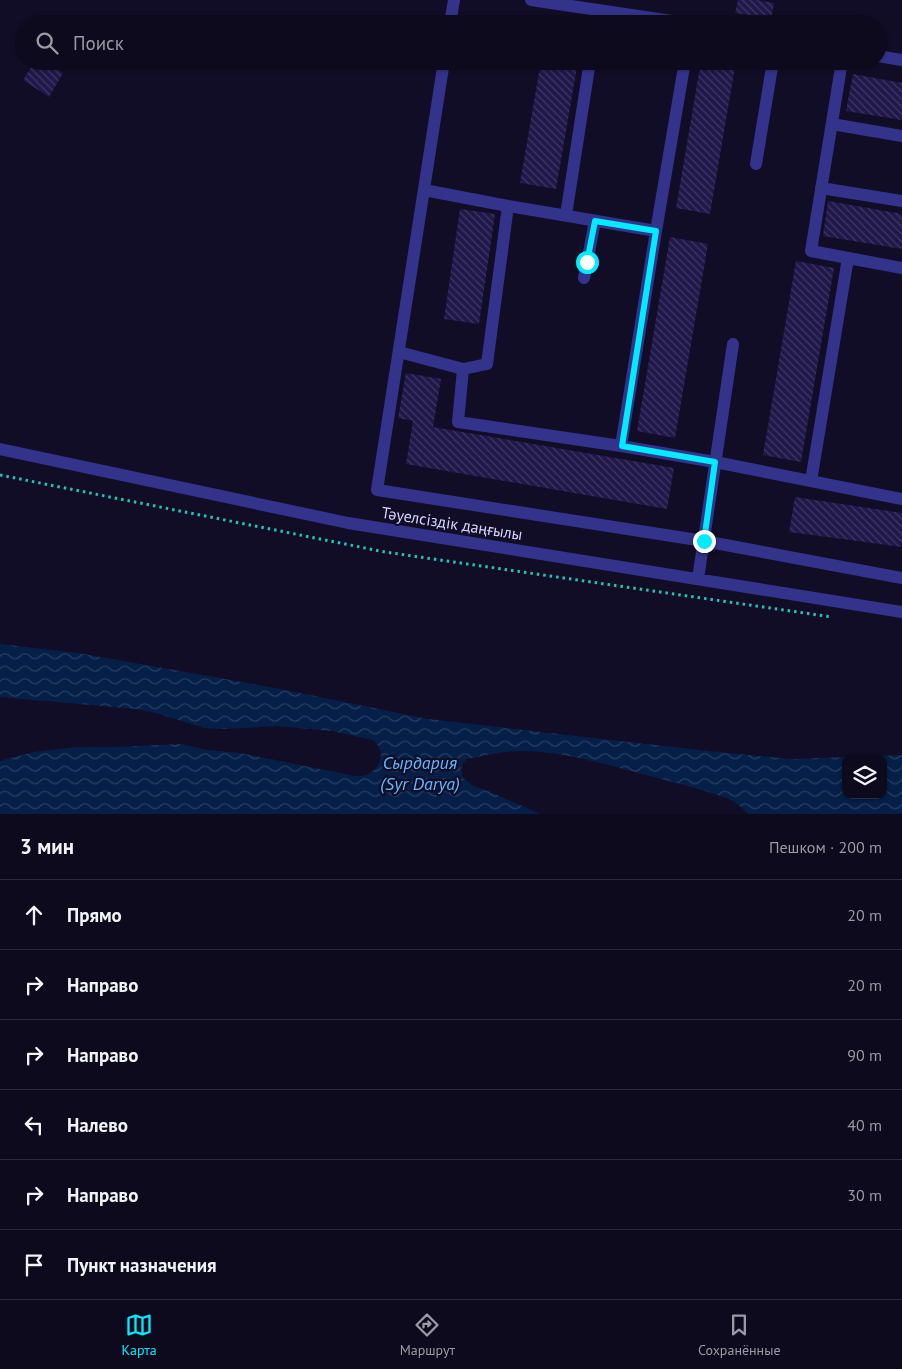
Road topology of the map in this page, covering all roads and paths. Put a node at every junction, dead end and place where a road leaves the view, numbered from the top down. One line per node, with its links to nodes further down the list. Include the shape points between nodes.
1 (454, 0): 4 (street)
2 (532, 0): 3 (street)
3 (592, 6): 5 (street)
4 (452, 15)
5 (642, 15)
6 (887, 58): 7 (street)
7 (902, 60)
8 (443, 70): 17 (street)
9 (589, 70): 20 (street)
10 (683, 70): 22 (street)
11 (772, 70): 15 (street)
12 (841, 70): 13 (street)
13 (832, 124): 14 (street); 16 (street)
14 (902, 136)
15 (756, 164)
16 (821, 188): 18 (street); 23 (street, via 811,251)
17 (424, 190): 19 (street); 27 (street)
18 (902, 201)
19 (508, 206): 20 (street); 28 (street, via 487,364)
20 (566, 215): 21 (street)
21 (595, 221): 22 (street); 25 (street)
22 (656, 231): 29 (street)
23 (848, 258): 24 (street); 33 (street)
24 (902, 268)
25 (584, 278)
26 (733, 344): 31 (street)
27 (399, 352): 28 (street); 35 (street, via 377,490)
28 (463, 369): 29 (street, via 458,422)
29 (622, 446): 31 (street)
30 (0, 449): 37 (street, Тәуелсіздік даңғылы, via 348,523)
31 (715, 462): 33 (street); 35 (street)
32 (0, 475): 39 (path, via 385,552)
33 (811, 481): 34 (street)
34 (902, 499)
35 (704, 541): 36 (street); 37 (street)
36 (902, 578)
37 (698, 579): 38 (street, Тәуелсіздік даңғылы)
38 (902, 612)
39 (834, 618)

